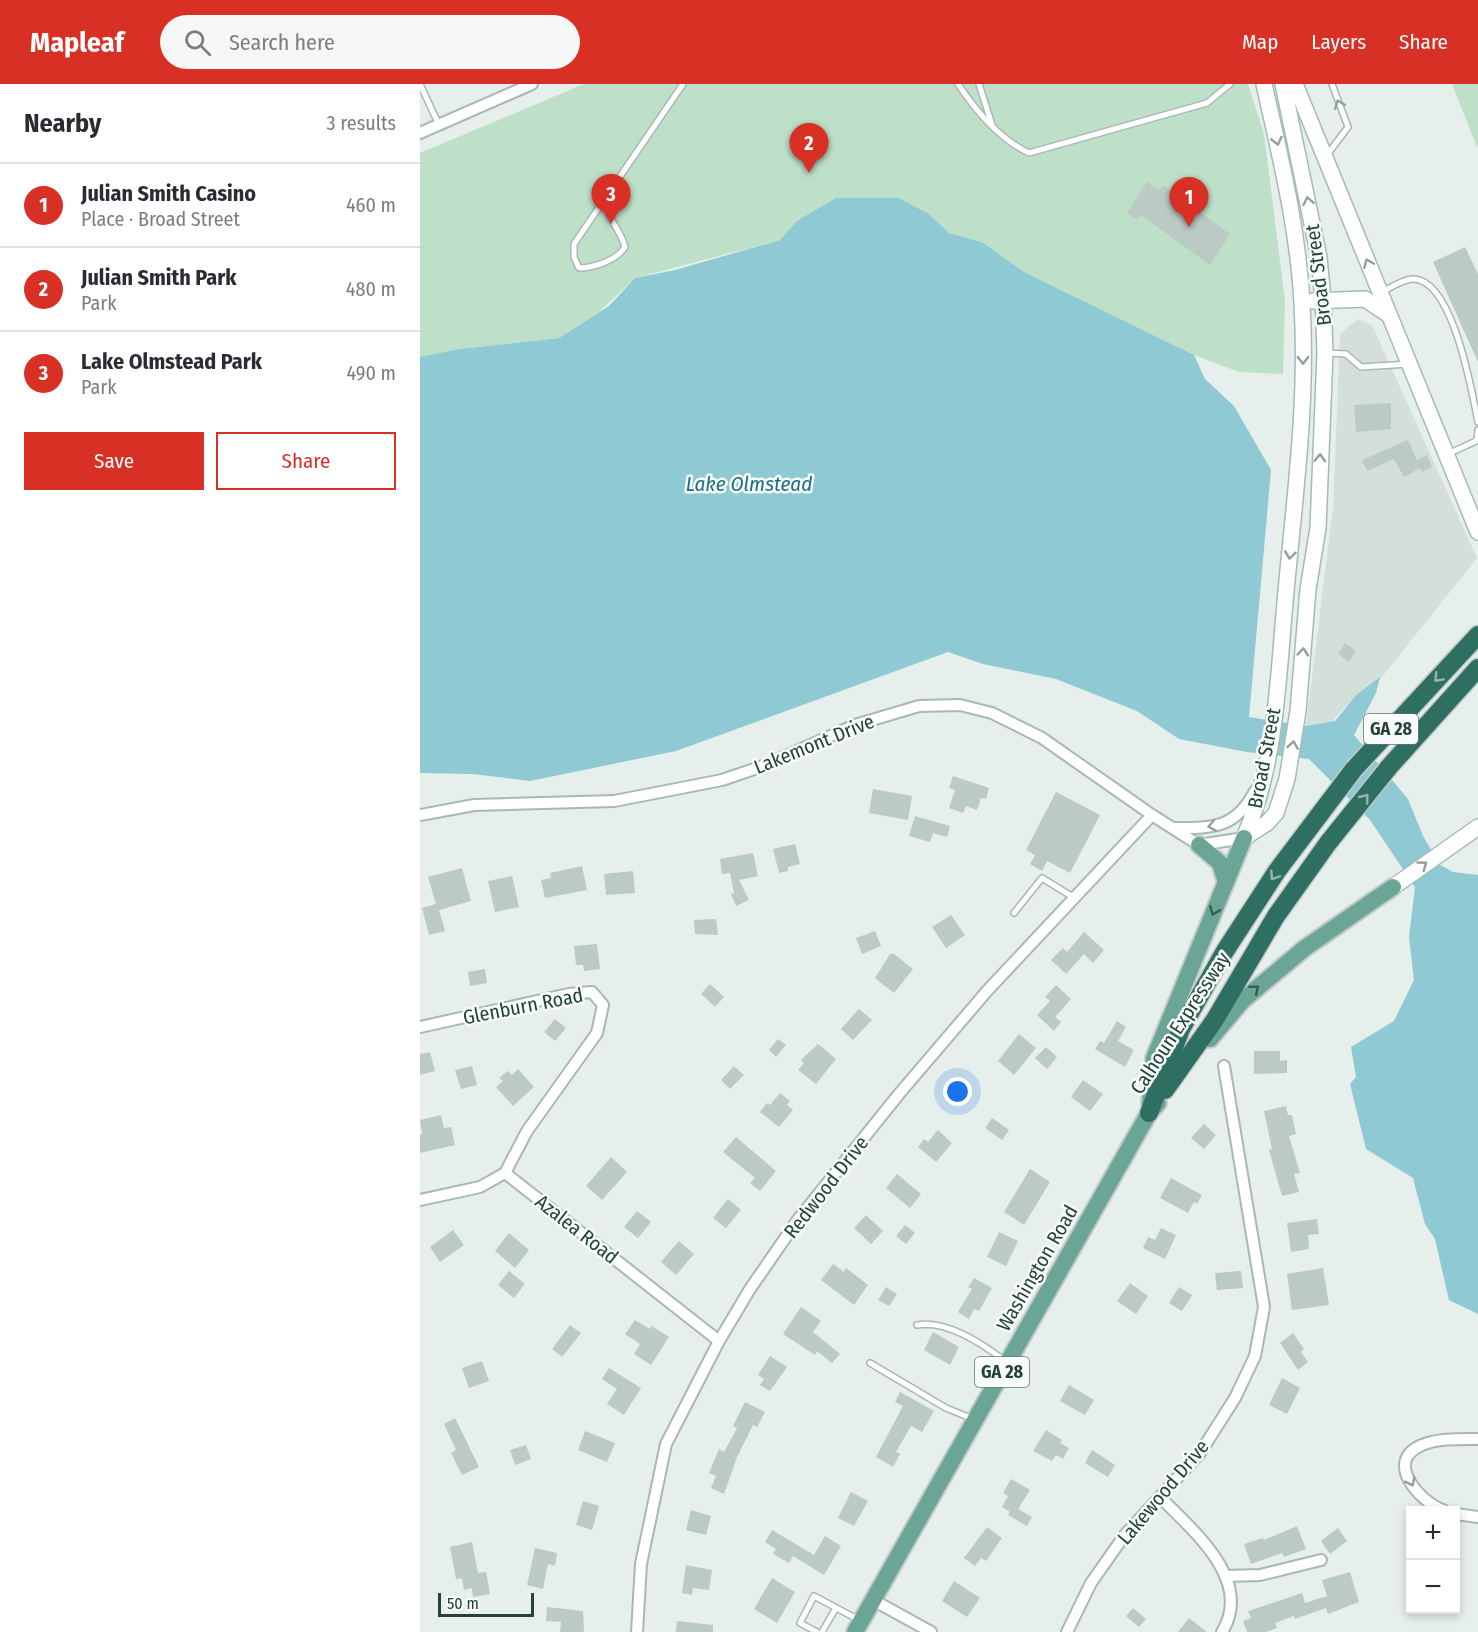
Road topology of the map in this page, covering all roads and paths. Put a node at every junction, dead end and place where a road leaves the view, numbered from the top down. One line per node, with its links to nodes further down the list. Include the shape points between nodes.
1 (420, 84): 12 (lane)
2 (532, 84): 11 (street)
3 (683, 84): 16 (lane)
4 (958, 84): 13 (lane)
5 (979, 84): 13 (lane)
6 (1230, 84): 13 (lane, via 1207,103 1029,153)
7 (1264, 84): 19 (main road, Broad Street, one-way to 19, via 1288,190)
8 (1283, 84): 18 (main road, Broad Street, one-way to 8, via 1317,246)
9 (1294, 84): 15 (main road)
10 (1332, 84): 15 (lane, one-way to 10, via 1348,127)
11 (519, 87): 12 (street)
12 (439, 125): 14 (street)
13 (992, 126)
14 (420, 133)
15 (1324, 159): 17 (main road, one-way to 15)
16 (603, 200): 16 (lane, via 573,244 579,268 620,255 625,247 621,233 608,218)
17 (1381, 293): 20 (main road); 23 (lane, via 1412,279 1420,280 1436,293 1466,363)
18 (1323, 300): 19 (main road); 20 (main road, via 1365,298); 21 (main road, Broad Street)
19 (1302, 302): 30 (main road, Broad Street, one-way to 30, via 1303,415 1275,707)
20 (1391, 317): 22 (main road)
21 (1325, 353): 22 (lane, via 1346,354 1361,367); 35 (main road, Broad Street, one-way to 21, via 1275,813 1287,779 1318,528)
22 (1410, 364): 26 (main road)
23 (1478, 422)
24 (1478, 430): 25 (lane)
25 (1478, 440): 26 (lane)
26 (1448, 454): 27 (main road)
27 (1478, 532)
28 (1478, 635): 43 (highway, Calhoun Expressway / GA 28, one-way to 43, via 1354,769 1308,828 1225,951 1181,1029)
29 (1478, 668): 43 (highway, Calhoun Expressway / GA 28, one-way to 29, via 1214,1021 1276,916 1328,843 1389,767)
30 (1264, 774): 34 (street, Lakemont Drive, one-way to 34, via 1244,811 1228,822 1206,828); 35 (main road, Broad Street)
31 (420, 815): 32 (street, Lakemont Drive, via 474,805 614,801 688,787 766,765 876,718 919,706 960,705 992,713 1042,738)
32 (1152, 815): 34 (street, Lakemont Drive); 39 (street, Redwood Drive)
33 (1478, 827): 38 (main road, one-way to 33)
34 (1175, 828): 36 (street, Lakemont Drive)
35 (1244, 838): 36 (street); 37 (main road)
36 (1199, 845): 37 (main road, via 1220,863)
37 (1226, 882): 43 (main road, one-way to 43, via 1154,1058)
38 (1393, 887): 43 (main road, one-way to 38, via 1243,1000 1305,948)
39 (1073, 897): 40 (lane, via 1042,878); 47 (street, Redwood Drive, via 987,991 804,1212 750,1288)
40 (1014, 913)
41 (420, 1027): 44 (street, Glenburn Road, via 568,994 592,992 603,1005 597,1033 527,1131)
42 (1224, 1066): 52 (street, Lakewood Drive, via 1264,1307 1256,1356 1235,1398 1200,1453)
43 (1149, 1113): 49 (main road, Washington Road / GA 28)
44 (505, 1173): 45 (street, via 480,1187); 47 (street, Azalea Road)
45 (420, 1200)
46 (917, 1325): 49 (lane, via 938,1324 989,1349)
47 (720, 1341): 61 (street, Redwood Drive, via 666,1444 641,1564)
48 (870, 1363): 50 (lane, via 946,1408)
49 (1007, 1363): 50 (main road, Washington Road / GA 28)
50 (975, 1420): 58 (main road, Washington Road / GA 28)
51 (1478, 1439): 53 (street, one-way to 53, via 1421,1445 1408,1456 1410,1486)
52 (1160, 1497): 57 (street, via 1216,1558); 65 (street, Lakewood Drive, via 1124,1536 1091,1583)
53 (1433, 1506)
54 (1460, 1515): 55 (street)
55 (1478, 1517)
56 (1321, 1560): 57 (street, via 1260,1575)
57 (1225, 1576): 66 (street, via 1231,1595 1228,1622)
58 (873, 1600): 60 (main road, Washington Road / GA 28); 64 (street)
59 (836, 1608): 60 (lane); 62 (lane, via 814,1596 800,1623); 63 (lane)
60 (858, 1627)
61 (637, 1632)
62 (817, 1632)
63 (822, 1632)
64 (931, 1632)
65 (1067, 1632)
66 (1222, 1632)

